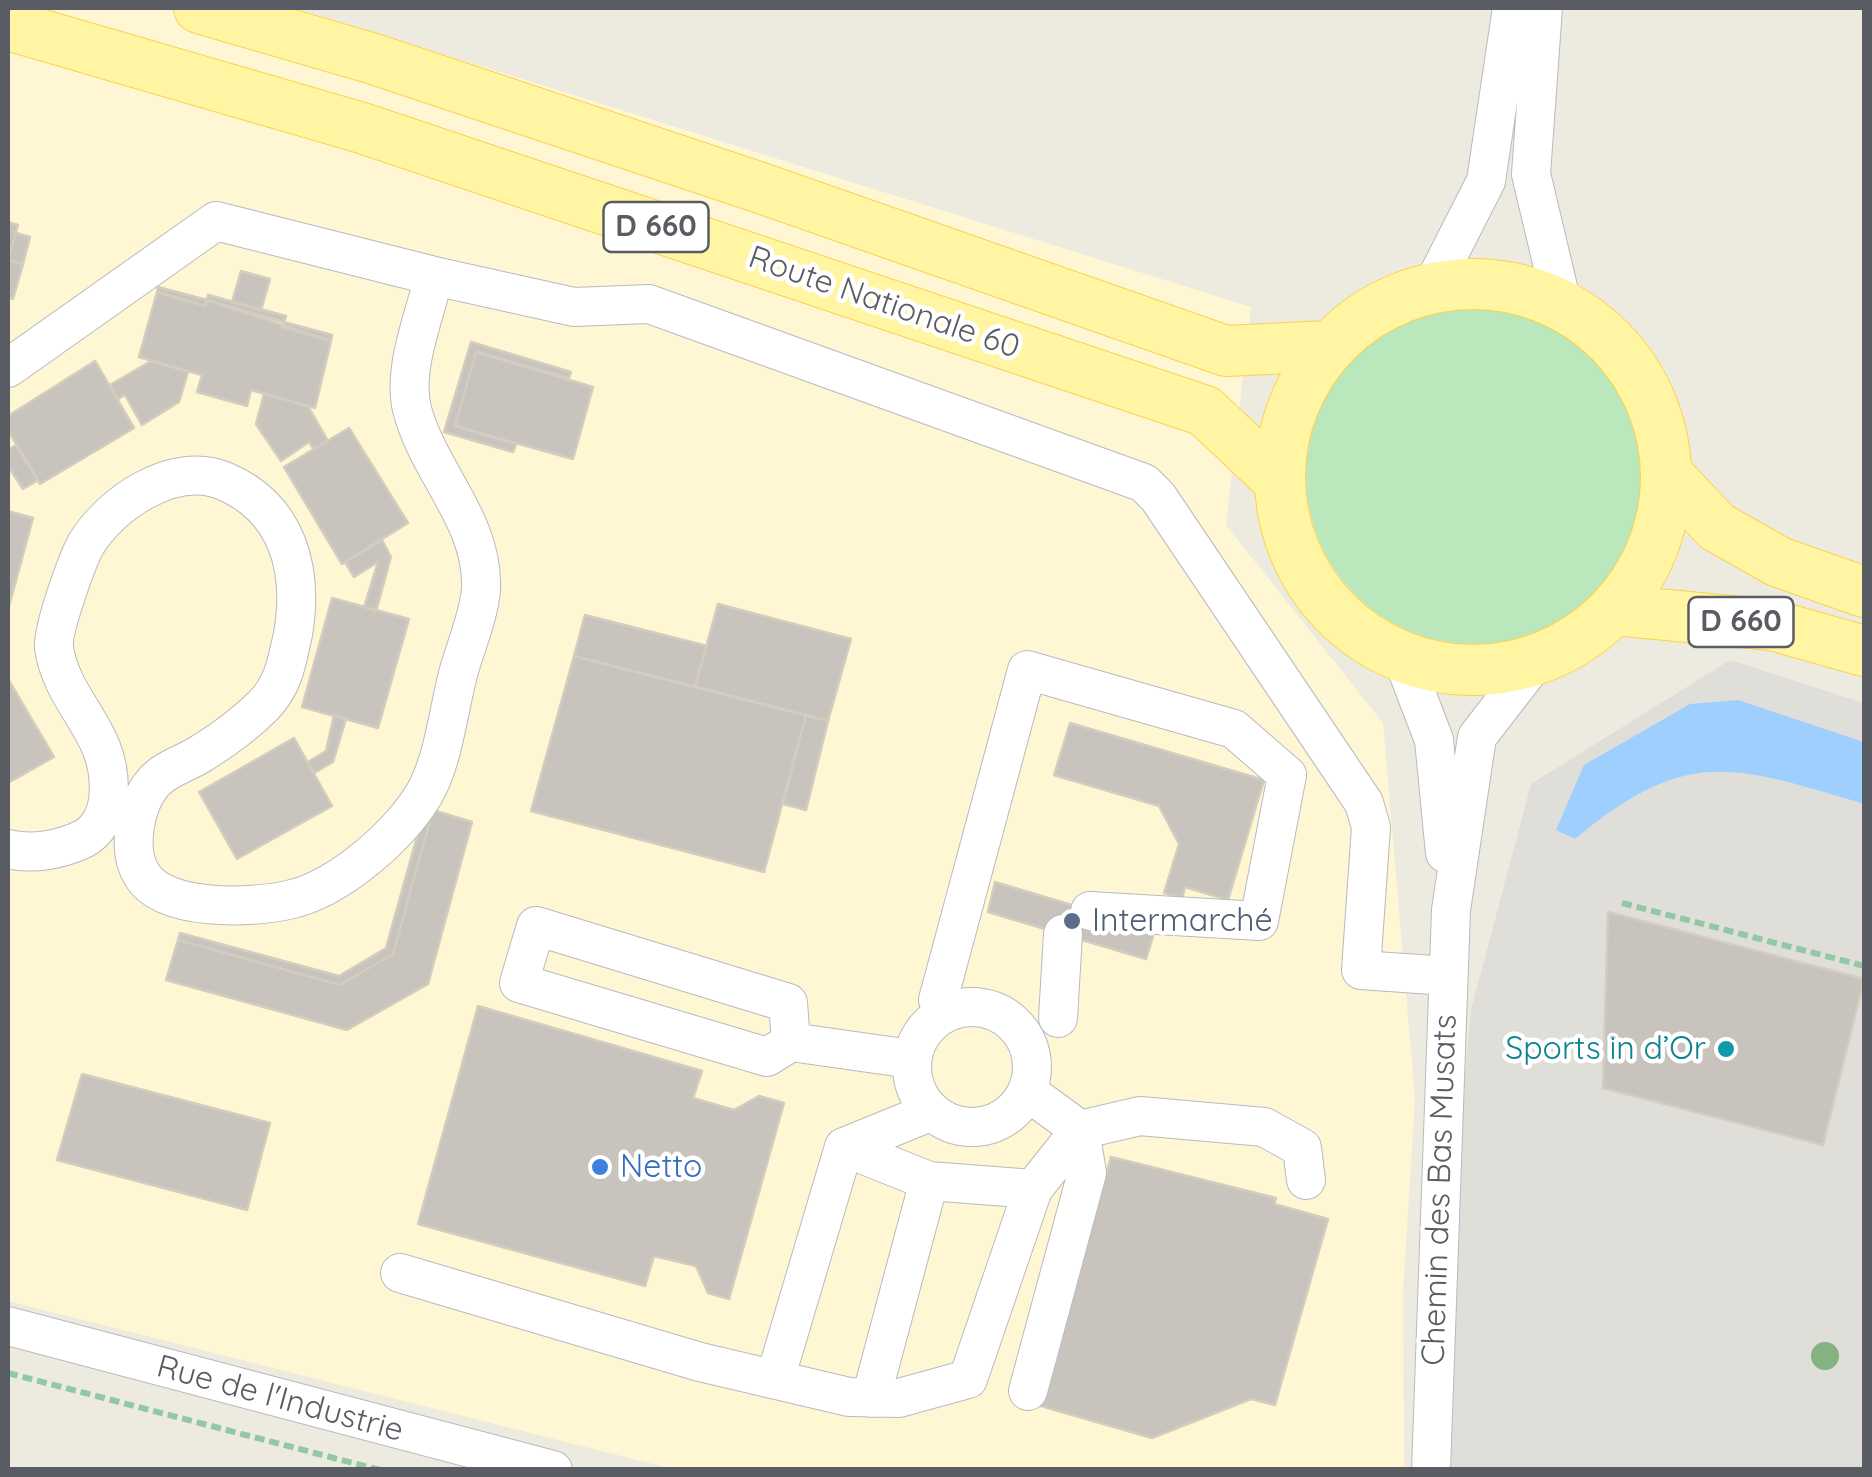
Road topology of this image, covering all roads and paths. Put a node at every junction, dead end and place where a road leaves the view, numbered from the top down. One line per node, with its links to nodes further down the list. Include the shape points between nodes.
1 (199, 8): 8 (main road, Route Nationale 60 / D 660, via 704,169 1226,351)
2 (1512, 8): 6 (street, via 1486,181)
3 (1543, 8): 7 (street, via 1532,174)
4 (8, 25): 11 (main road, Route Nationale 60 / D 660, via 362,128 1205,411)
5 (434, 276): 9 (street, via 216,221); 17 (street, via 410,405 435,470 472,530 481,590 428,787 367,861 311,896 246,909 164,894 141,874 138,806 155,779 204,752 265,704 285,676 297,609 296,564 275,521 247,490 211,476 175,478 133,497 99,524 82,552 53,643 63,677 100,737 110,771 108,808 94,834 68,846); 21 (street, via 574,307 648,304 1144,483 1364,803 1371,827 1361,970)
6 (1432, 287): 7 (main road, via 1498,284); 8 (main road, via 1376,308)
7 (1562, 304): 10 (main road, via 1617,346 1654,406)
8 (1329, 346): 11 (main road, via 1290,408)
9 (8, 368)
10 (1668, 474): 12 (main road, D 660, via 1717,527 1779,562); 13 (main road, via 1655,547)
11 (1278, 480): 15 (main road, via 1294,555 1338,618)
12 (1864, 592)
13 (1615, 610): 14 (main road, D 660, via 1772,626); 16 (main road, via 1578,641)
14 (1864, 651)
15 (1403, 659): 16 (main road, via 1469,672); 19 (street, Chemin des Bas Musats, via 1434,740)
16 (1535, 662): 19 (street, Chemin des Bas Musats, via 1477,738)
17 (8, 849)
18 (1622, 903): 20 (path)
19 (1450, 910): 21 (street, Chemin des Bas Musats)
20 (1864, 966)
21 (1447, 976): 41 (street, Chemin des Bas Musats)
22 (944, 1012): 23 (street, via 938,1000 1026,670 1234,729 1288,774 1258,921 1077,922); 25 (street, via 922,1031); 26 (street, via 988,1008 1009,1018 1024,1035 1033,1063)
23 (1058, 1018)
24 (791, 1042): 24 (street, via 788,1003 536,926 519,982 766,1057); 25 (street)
25 (911, 1059): 27 (street, via 914,1088)
26 (1028, 1092): 27 (street, via 1011,1114 984,1127 956,1127); 28 (street)
27 (930, 1112): 29 (street)
28 (1080, 1130): 30 (street, via 1140,1116 1264,1126 1302,1148); 32 (street); 37 (street, via 1087,1172)
29 (844, 1147): 31 (street); 36 (street)
30 (1306, 1180)
31 (928, 1181): 32 (street); 38 (street)
32 (1033, 1189): 38 (street, via 968,1379 899,1398)
33 (400, 1273): 36 (street)
34 (8, 1326): 40 (street, Rue de l'Industrie)
35 (8, 1373): 39 (path)
36 (775, 1380): 38 (street)
37 (1028, 1392)
38 (871, 1398)
39 (380, 1470)
40 (554, 1470)
41 (1432, 1470)

